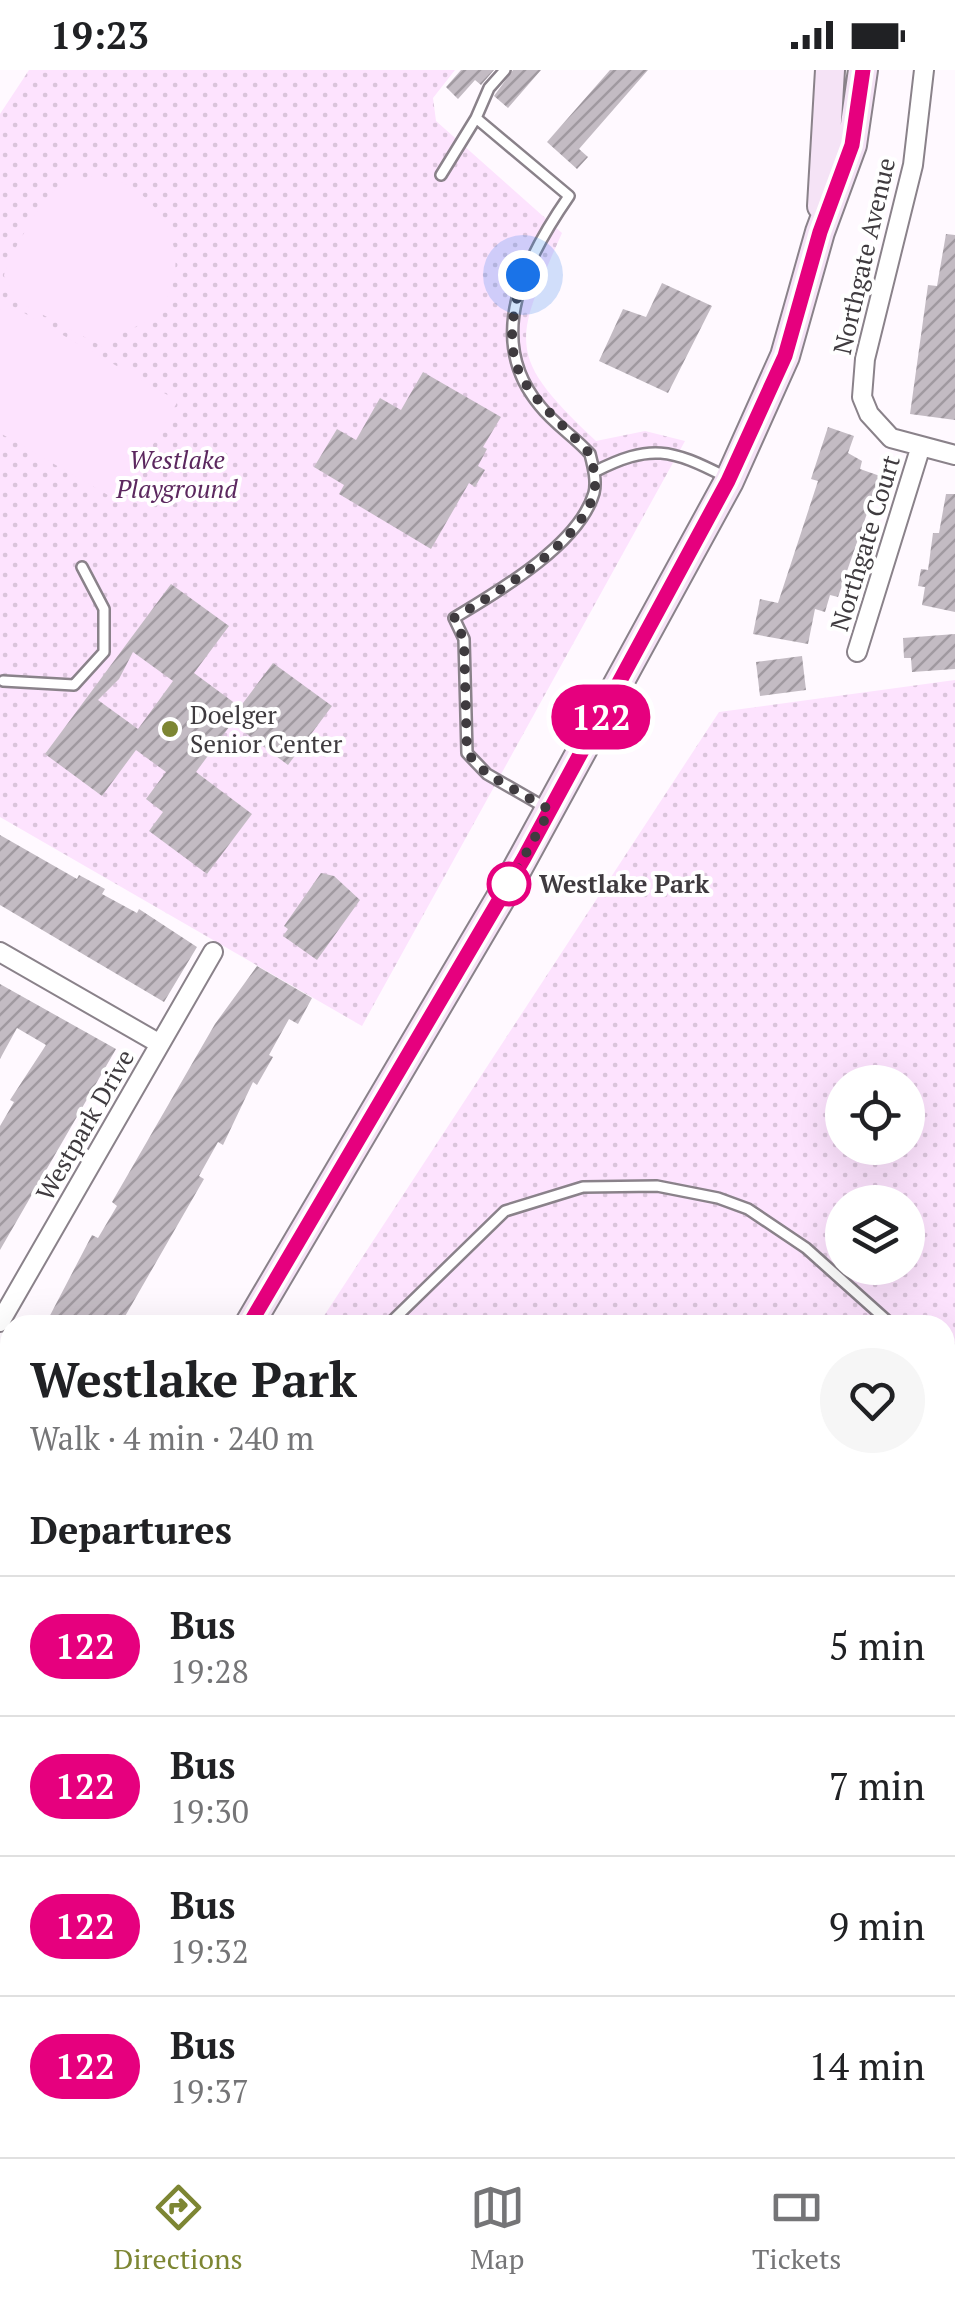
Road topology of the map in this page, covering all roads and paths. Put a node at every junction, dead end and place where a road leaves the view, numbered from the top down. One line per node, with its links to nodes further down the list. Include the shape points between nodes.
1 (504, 70): 5 (lane)
2 (863, 70): 7 (main road, via 852,145)
3 (924, 70): 8 (street, Northgate Avenue, via 903,214 862,380 862,397 878,427)
4 (832, 75): 7 (main road)
5 (476, 118): 6 (lane); 10 (lane, via 569,196 523,275 511,331 519,372 538,404 590,454)
6 (441, 175)
7 (820, 232): 11 (main road, via 785,356)
8 (920, 449): 9 (street, Northgate Avenue); 13 (street, Northgate Court)
9 (955, 455)
10 (594, 472): 11 (lane, via 626,455 655,450); 15 (lane, via 594,491 565,535 515,582 454,618 464,640 467,753 487,774)
11 (730, 478): 15 (main road)
12 (82, 568): 14 (lane, via 104,609 104,652 74,685)
13 (857, 652)
14 (3, 682)
15 (550, 810): 20 (main road)
16 (0, 952): 18 (street)
17 (213, 952): 18 (street, Westpark Drive)
18 (160, 1044): 19 (street, Westpark Drive)
19 (4, 1315)
20 (255, 1315)
21 (398, 1315): 22 (lane, via 505,1211 583,1187 656,1186 748,1209 806,1248)
22 (881, 1315)

